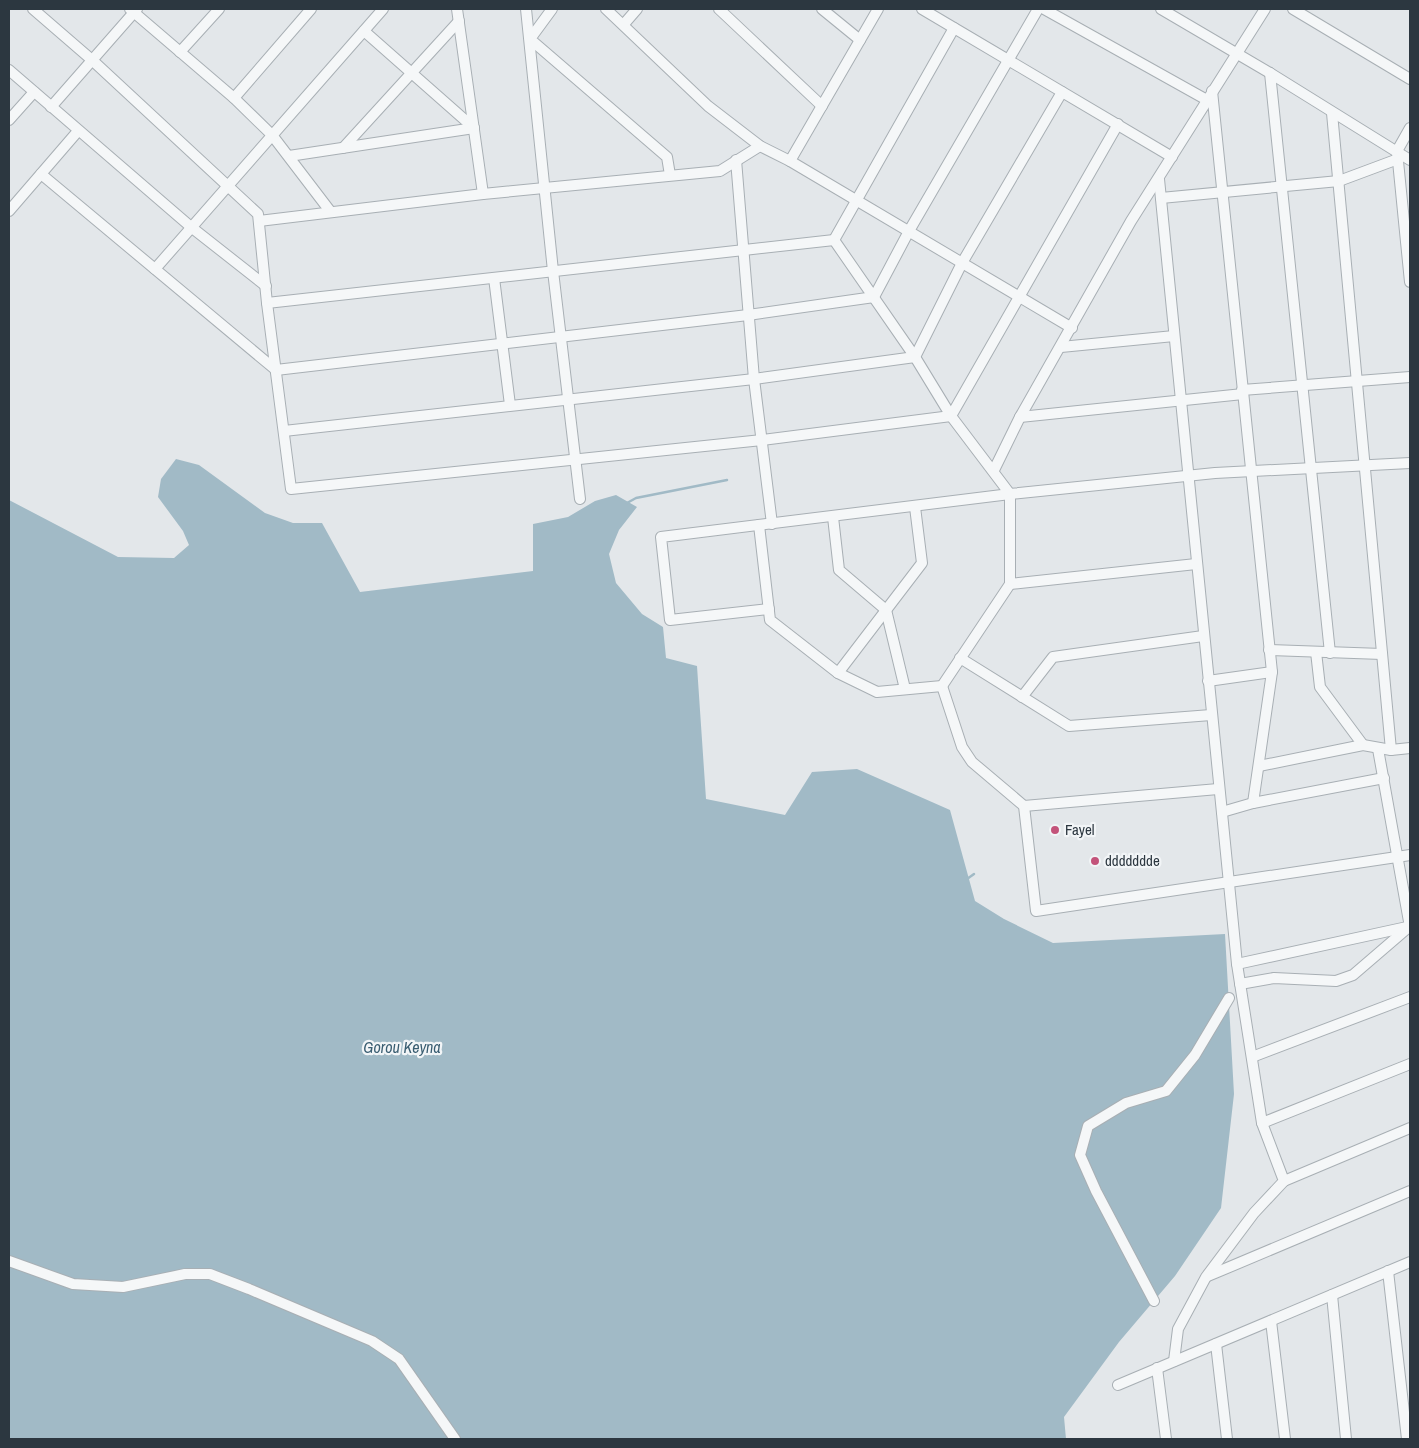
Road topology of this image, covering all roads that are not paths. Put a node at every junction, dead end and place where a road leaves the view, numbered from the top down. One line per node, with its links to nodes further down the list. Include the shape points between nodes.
1 (33, 9): 28 (street)
2 (218, 9): 26 (street)
3 (311, 9): 37 (street)
4 (383, 9): 23 (street)
5 (458, 9): 20 (street)
6 (526, 9): 24 (street)
7 (552, 9): 24 (street)
8 (606, 9): 21 (street)
9 (637, 9): 21 (street)
10 (720, 9): 38 (street)
11 (822, 9): 25 (street)
12 (878, 9): 25 (street)
13 (922, 9): 22 (street)
14 (1038, 9): 29 (street)
15 (1044, 9): 36 (street)
16 (1160, 9): 27 (street)
17 (1265, 9): 27 (street)
18 (1293, 9): 33 (street)
19 (133, 10): 26 (street); 28 (street)
20 (459, 21): 31 (street); 43 (street)
21 (624, 24): 47 (street, via 708,106)
22 (954, 28): 29 (street); 65 (street)
23 (364, 31): 31 (street); 46 (street)
24 (530, 39): 56 (street, via 666,157); 61 (street)
25 (860, 40): 38 (street)
26 (180, 52): 37 (street)
27 (1238, 53): 32 (street); 36 (street)
28 (92, 60): 39 (street); 59 (street)
29 (1008, 60): 35 (street); 70 (street)
30 (9, 70): 34 (street)
31 (410, 72): 43 (street); 48 (street)
32 (1270, 72): 40 (street); 60 (street)
33 (1410, 79)
34 (34, 92): 39 (street); 41 (street)
35 (1062, 92): 42 (street); 73 (street)
36 (1209, 95): 51 (street); 62 (street)
37 (234, 98): 46 (street)
38 (822, 106): 54 (street)
39 (51, 107): 45 (street)
40 (1332, 113): 49 (street); 58 (street)
41 (9, 120)
42 (1118, 124): 51 (street); 79 (street)
43 (474, 128): 48 (street); 63 (street)
44 (1410, 128): 49 (street)
45 (78, 131): 55 (street); 69 (street)
46 (272, 135): 50 (street); 59 (street)
47 (760, 146): 52 (street); 54 (street)
48 (343, 148): 50 (street)
49 (1397, 155): 53 (street); 58 (street); 77 (street)
50 (289, 156): 67 (street)
51 (1172, 158): 57 (street)
52 (736, 160): 56 (street, via 720,171); 72 (street)
53 (1410, 160)
54 (790, 161): 65 (street)
55 (41, 174): 66 (street); 74 (street)
56 (670, 176): 61 (street)
57 (1159, 179): 64 (street); 83 (street, via 1131,221)
58 (1338, 181): 60 (street); 92 (street)
59 (228, 186): 68 (street, via 258,214); 69 (street)
60 (1282, 186): 62 (street); 93 (street)
61 (546, 187): 63 (street); 75 (street)
62 (1222, 192): 64 (street); 94 (street)
63 (483, 194): 67 (street)
64 (1161, 198): 85 (street)
65 (856, 200): 70 (street); 71 (street)
66 (9, 211)
67 (330, 211): 68 (street)
68 (259, 220): 78 (street)
69 (191, 227): 74 (street); 78 (street)
70 (909, 231): 73 (street); 80 (street)
71 (834, 240): 72 (street); 80 (street)
72 (742, 250): 75 (street); 82 (street)
73 (962, 263): 79 (street); 88 (street)
74 (155, 269): 89 (street)
75 (553, 271): 76 (street); 84 (street)
76 (494, 278): 81 (street); 86 (street)
77 (1410, 282)
78 (266, 286): 81 (street)
79 (1020, 297): 83 (street); 98 (street)
80 (874, 298): 82 (street); 88 (street)
81 (266, 303): 89 (street)
82 (748, 315): 84 (street); 91 (street)
83 (1072, 328): 87 (street)
84 (561, 336): 86 (street); 95 (street)
85 (1174, 336): 87 (street); 96 (street)
86 (502, 343): 89 (street); 97 (street)
87 (1061, 347): 99 (street)
88 (915, 357): 91 (street); 98 (street)
89 (276, 370): 100 (street)
90 (1410, 377): 92 (street)
91 (754, 379): 95 (street); 101 (street)
92 (1357, 381): 93 (street); 104 (street)
93 (1302, 385): 94 (street); 105 (street)
94 (1243, 392): 96 (street); 107 (street)
95 (568, 398): 97 (street); 102 (street)
96 (1180, 401): 99 (street); 108 (street)
97 (510, 405): 100 (street)
98 (951, 416): 101 (street); 106 (street)
99 (1020, 417): 106 (street)
100 (284, 431): 102 (street, via 291,489)
101 (762, 440): 102 (street); 113 (street)
102 (575, 460): 110 (street)
103 (1410, 463): 104 (street)
104 (1365, 465): 105 (street); 123 (street)
105 (1310, 468): 107 (street); 122 (street)
106 (994, 470): 109 (street)
107 (1251, 471): 108 (street); 120 (street)
108 (1188, 476): 109 (street); 115 (street)
109 (1010, 494): 111 (street); 116 (street)
110 (580, 498)
111 (915, 507): 112 (street); 118 (street, via 922,563)
112 (833, 517): 113 (street); 118 (street, via 839,570)
113 (772, 524): 114 (street)
114 (759, 525): 117 (street); 117 (street, via 661,537 670,620)
115 (1196, 564): 116 (street); 119 (street)
116 (1010, 584): 124 (street)
117 (769, 609): 126 (street, via 770,620)
118 (886, 610): 126 (street); 129 (street)
119 (1203, 636): 127 (street); 130 (street, via 1053,657)
120 (1269, 650): 121 (street); 125 (street)
121 (1316, 652): 122 (street); 132 (street, via 1320,687)
122 (1330, 653): 123 (street)
123 (1382, 654): 135 (street)
124 (960, 658): 128 (street); 130 (street)
125 (1272, 672): 127 (street); 136 (street)
126 (838, 673): 129 (street, via 877,692)
127 (1208, 681): 131 (street)
128 (942, 686): 129 (street); 140 (street, via 962,747 972,762)
129 (905, 689)
130 (1022, 697): 131 (street, via 1069,726)
131 (1211, 715): 138 (street)
132 (1363, 745): 134 (street); 136 (street)
133 (1410, 748): 135 (street)
134 (1378, 749): 135 (street); 137 (street)
135 (1391, 750)
136 (1259, 766): 139 (street)
137 (1384, 778): 139 (street); 143 (street)
138 (1218, 789): 140 (street); 141 (street)
139 (1253, 803): 141 (street)
140 (1024, 806): 144 (street, via 1036,911)
141 (1222, 812): 144 (street)
142 (1410, 855): 143 (street)
143 (1398, 857): 144 (street); 145 (street)
144 (1227, 881): 146 (street)
145 (1410, 926): 146 (street); 147 (street, via 1353,975 1336,981 1274,978)
146 (1237, 964): 147 (street)
147 (1240, 984): 150 (street)
148 (1410, 997): 150 (street)
149 (1229, 998): 161 (street, via 1195,1055 1166,1091 1126,1103 1088,1126 1080,1155)
150 (1252, 1057): 152 (street)
151 (1410, 1064): 152 (street)
152 (1262, 1123): 154 (street)
153 (1410, 1128): 154 (street)
154 (1284, 1181): 159 (street)
155 (1410, 1191): 159 (street)
156 (9, 1261): 168 (street, via 73,1284 123,1287 185,1274 210,1274 249,1289 372,1341 399,1359)
157 (1410, 1262): 158 (street)
158 (1388, 1272): 160 (street); 167 (street)
159 (1206, 1277): 164 (street, via 1178,1329)
160 (1332, 1295): 162 (street); 172 (street)
161 (1154, 1301)
162 (1271, 1321): 163 (street); 171 (street)
163 (1216, 1344): 164 (street); 170 (street)
164 (1174, 1361): 165 (street)
165 (1157, 1368): 166 (street); 169 (street)
166 (1118, 1384)
167 (1406, 1392): 173 (street)
168 (454, 1439)
169 (1166, 1439)
170 (1227, 1439)
171 (1285, 1439)
172 (1346, 1439)
173 (1408, 1439)

